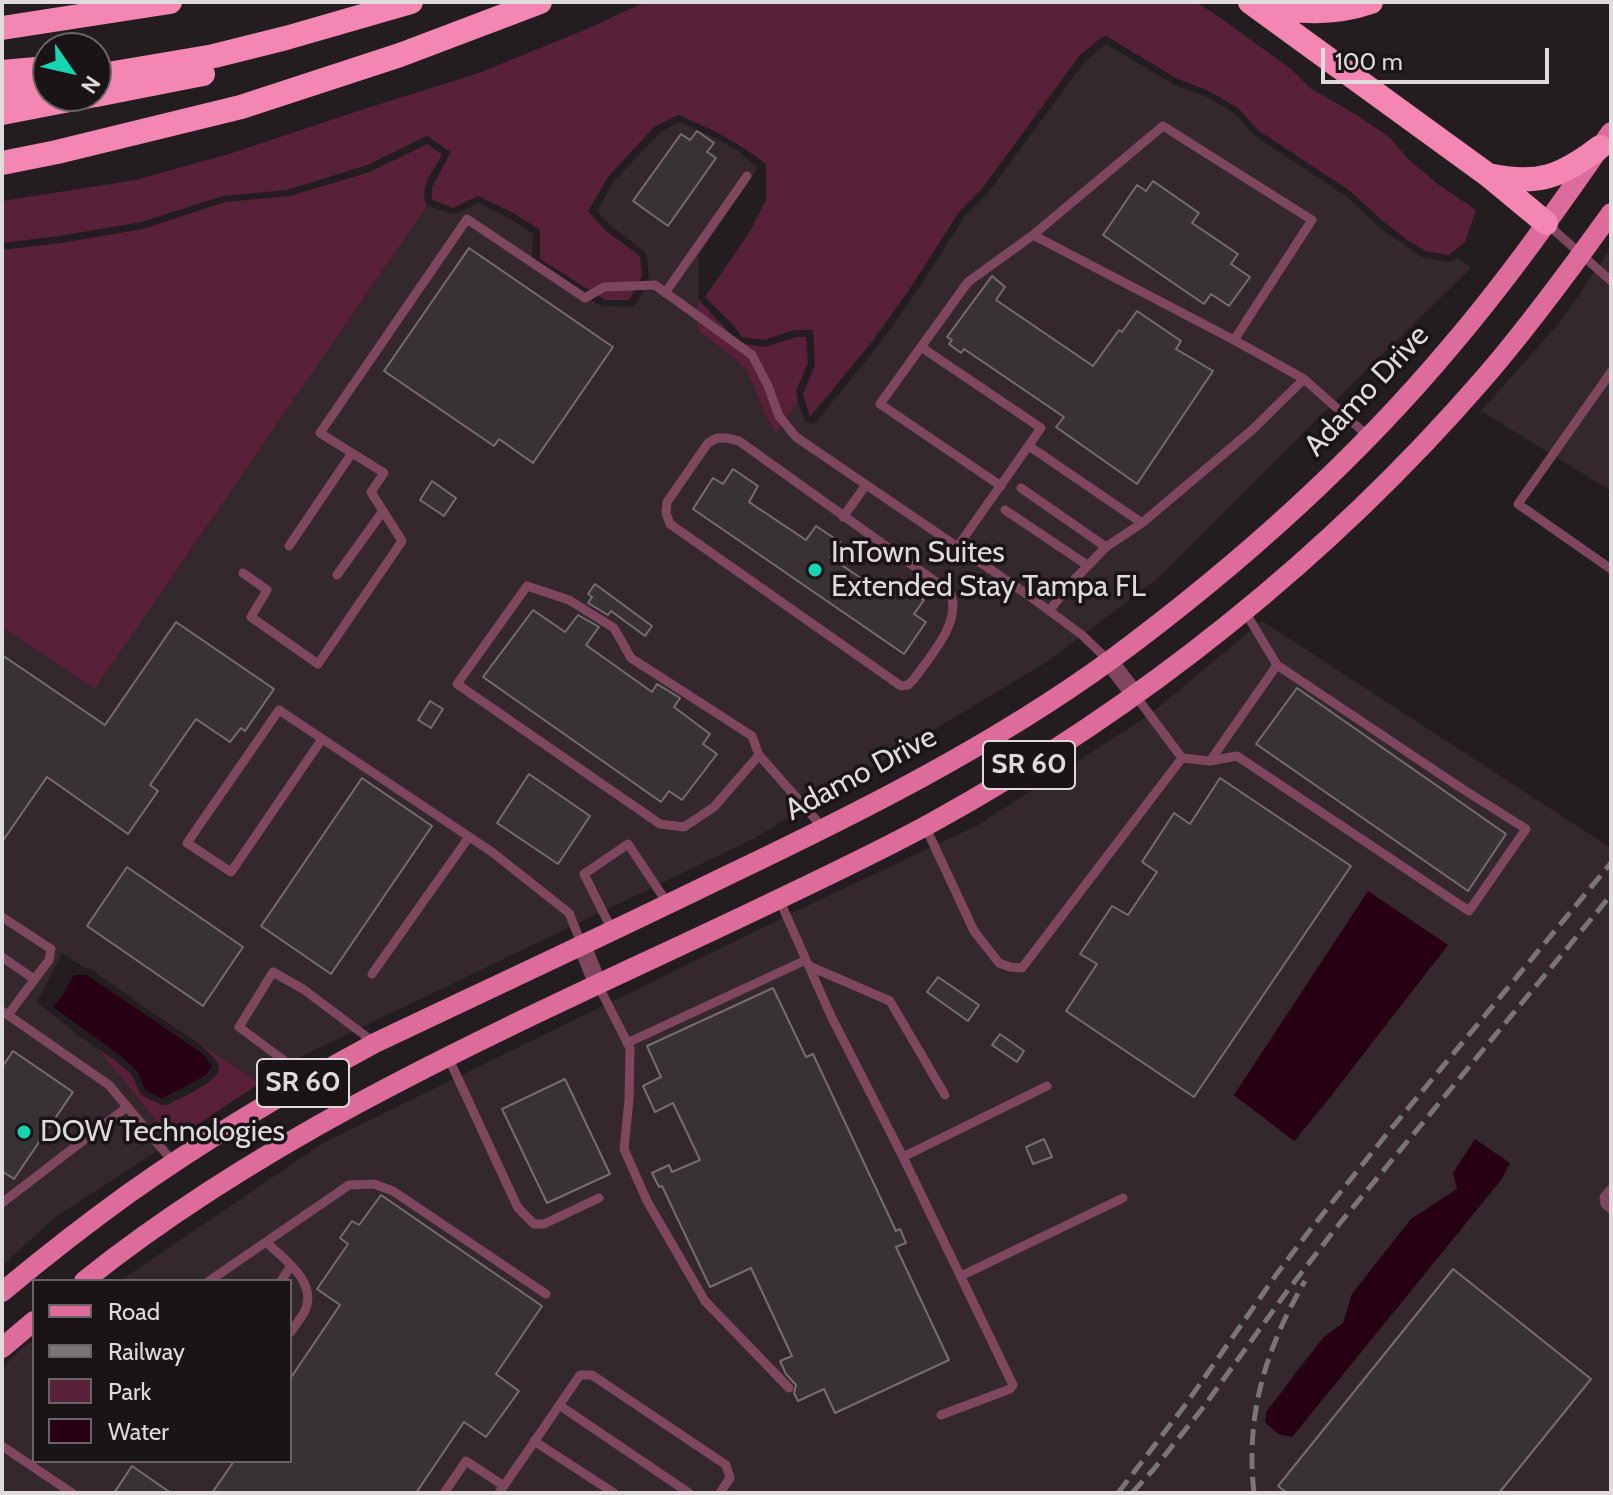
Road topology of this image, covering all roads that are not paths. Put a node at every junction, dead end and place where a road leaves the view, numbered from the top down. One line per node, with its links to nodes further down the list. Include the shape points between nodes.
1 (170, 2): 6 (highway)
2 (411, 2): 7 (highway)
3 (540, 2): 19 (highway, via 241,107)
4 (1250, 2): 5 (highway, via 1309,11); 20 (highway)
5 (1371, 2)
6 (2, 28)
7 (286, 38): 8 (highway); 15 (highway, via 204,74)
8 (214, 56): 9 (highway, via 188,49); 12 (highway)
9 (112, 60)
10 (32, 69): 11 (highway)
11 (2, 72)
12 (112, 73)
13 (32, 87): 14 (highway)
14 (2, 92)
15 (112, 92)
16 (32, 107): 17 (highway)
17 (2, 113)
18 (1606, 140): 20 (highway, via 1583,161 1536,180); 23 (main road, Adamo Drive / SR 60)
19 (2, 163)
20 (1488, 175): 23 (highway)
21 (747, 176): 27 (lane)
22 (1611, 213): 25 (main road, SR 60)
23 (1546, 223): 25 (lane); 32 (main road, Adamo Drive / SR 60, via 1452,346)
24 (1033, 235): 28 (lane); 28 (lane, via 1163,126 1312,220); 29 (lane, via 968,282)
25 (1581, 255): 26 (lane); 49 (main road, SR 60, via 1486,376 1406,463 1321,546)
26 (1611, 281)
27 (665, 293): 34 (lane, via 655,285 604,287 585,298 467,219 320,433); 35 (lane, via 752,355 779,416 796,437)
28 (1234, 340): 31 (lane)
29 (921, 347): 33 (lane, via 1041,428); 36 (lane, via 880,404)
30 (1611, 372): 46 (lane, via 1518,504)
31 (1304, 379): 32 (lane); 41 (lane)
32 (1368, 436): 51 (main road, Adamo Drive / SR 60, via 1213,580)
33 (1029, 446): 36 (lane); 41 (lane)
34 (352, 453): 39 (lane, via 384,473 371,492); 42 (lane)
35 (866, 485): 40 (lane); 43 (lane)
36 (1001, 486): 43 (lane)
37 (1021, 488): 44 (lane)
38 (1005, 510): 45 (lane)
39 (383, 511): 47 (lane, via 402,541 318,664 251,617 267,590); 48 (lane)
40 (843, 517): 40 (lane, via 950,592 954,600 951,624 908,685 901,686 670,524 666,513 667,502 708,443 726,438 739,441)
41 (1142, 523): 44 (lane)
42 (289, 546)
43 (958, 546): 50 (lane)
44 (1106, 547): 45 (lane)
45 (1087, 565): 50 (lane)
46 (1611, 569)
47 (243, 573)
48 (337, 575)
49 (1244, 610): 52 (lane); 53 (main road, SR 60)
50 (1049, 611): 51 (lane)
51 (1109, 661): 53 (street); 59 (main road, Adamo Drive / SR 60, via 977,746)
52 (1277, 665): 57 (lane); 57 (lane, via 1526,829 1469,911 1237,756)
53 (1135, 695): 56 (lane); 58 (main road, SR 60)
54 (322, 739): 54 (lane, via 279,710 187,843 231,872); 60 (lane)
55 (759, 755): 55 (lane, via 714,807 684,827 660,824 457,684 527,586 569,600 614,628 631,658 752,736); 59 (lane)
56 (1182, 758): 57 (lane); 58 (lane, via 1022,968 999,963 974,931)
57 (1210, 761)
58 (925, 826): 61 (main road, SR 60)
59 (824, 829): 62 (main road, Adamo Drive / SR 60)
60 (469, 837): 65 (lane, via 569,913); 68 (lane)
61 (779, 899): 67 (lane); 70 (main road, SR 60)
62 (668, 904): 64 (main road, Adamo Drive / SR 60); 64 (lane, via 628,844 584,874)
63 (2, 917): 69 (lane, via 51,949)
64 (612, 931): 65 (main road, Adamo Drive / SR 60)
65 (582, 945): 70 (street); 72 (main road, Adamo Drive / SR 60)
66 (2, 957): 69 (lane)
67 (807, 963): 73 (lane); 77 (lane, via 890,1001); 79 (lane)
68 (372, 974)
69 (34, 979): 71 (lane)
70 (598, 985): 73 (lane); 74 (main road, SR 60)
71 (5, 1013): 78 (lane, via 109,1085)
72 (375, 1043): 75 (main road, Adamo Drive / SR 60); 75 (lane, via 273,972 239,1027)
73 (627, 1043): 97 (lane, via 624,1149 647,1201 705,1301)
74 (448, 1057): 82 (lane, via 518,1208 534,1224); 89 (main road, SR 60, via 272,1152)
75 (309, 1079): 80 (main road, Adamo Drive / SR 60)
76 (1047, 1086): 79 (lane)
77 (945, 1095)
78 (127, 1107): 80 (lane); 84 (lane)
79 (903, 1157): 88 (lane)
80 (174, 1163): 92 (main road, Adamo Drive / SR 60)
81 (1611, 1189): 85 (lane, via 1604,1197)
82 (599, 1198)
83 (1123, 1198): 88 (lane)
84 (2, 1203)
85 (1611, 1209)
86 (266, 1242): 87 (lane); 90 (lane); 93 (lane, via 349,1185 374,1184 393,1191)
87 (291, 1266): 91 (lane); 95 (lane, via 303,1278 308,1296)
88 (961, 1276): 99 (lane, via 1013,1385)
89 (87, 1279)
90 (212, 1279)
91 (282, 1279)
92 (2, 1292)
93 (546, 1294)
94 (32, 1323): 96 (main road)
95 (292, 1330)
96 (2, 1348)
97 (789, 1388)
98 (559, 1405): 100 (lane); 106 (lane); 107 (lane, via 580,1375 592,1375 726,1465 730,1478)
99 (941, 1415)
100 (534, 1441): 102 (lane); 105 (lane)
101 (2, 1446): 103 (lane)
102 (501, 1489): 104 (lane, via 466,1461)
103 (72, 1493)
104 (444, 1493)
105 (614, 1493)
106 (689, 1493)
107 (720, 1493)

